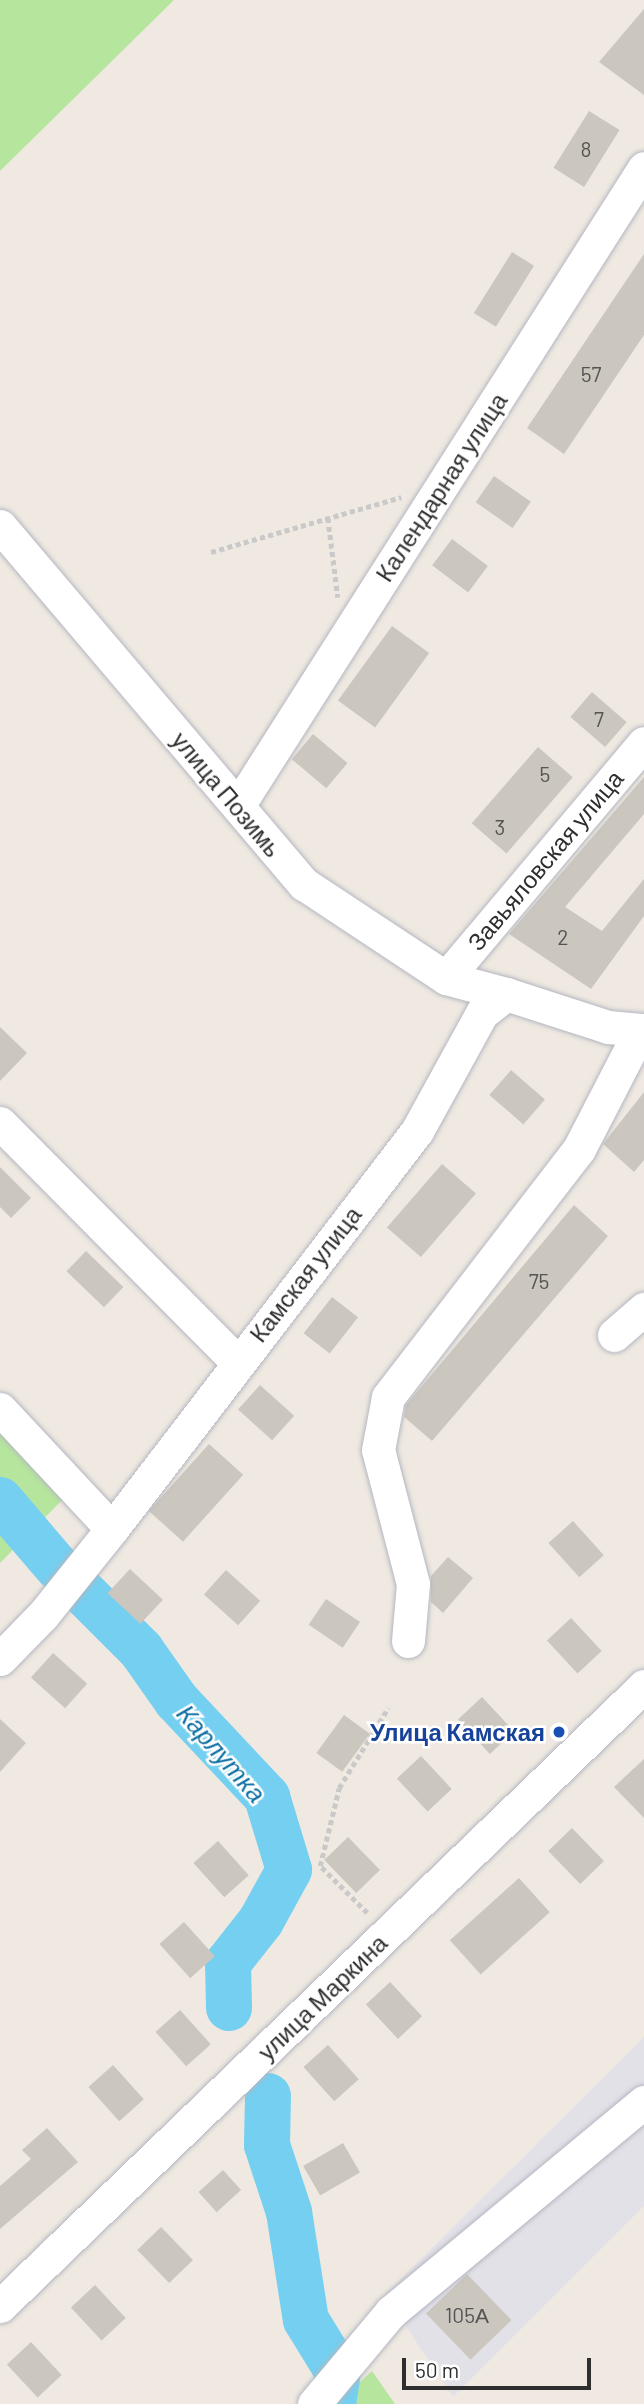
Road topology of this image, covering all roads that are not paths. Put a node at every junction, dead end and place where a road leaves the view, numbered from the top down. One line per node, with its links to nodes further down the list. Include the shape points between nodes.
1 (644, 169): 4 (street, Календарная улица)
2 (0, 526): 4 (street, улица Позимь)
3 (644, 743): 5 (street, Завьяловская улица)
4 (238, 806): 5 (street, улица Позимь, via 304,884)
5 (446, 978): 6 (street, улица Позимь)
6 (506, 994): 7 (street, via 608,1027); 11 (street, Камская улица, via 482,1013 416,1130)
7 (642, 1030): 14 (street, via 579,1149 388,1397 378,1450 413,1584)
8 (0, 1123): 11 (street)
9 (644, 1309): 10 (street)
10 (614, 1335)
11 (237, 1362): 13 (street, Камская улица)
12 (0, 1409): 13 (street)
13 (112, 1529): 15 (street, Камская улица, via 43,1615)
14 (408, 1641)
15 (0, 1659)
16 (644, 1686): 18 (street, улица Маркина)
17 (644, 2102): 19 (street, via 391,2312)
18 (0, 2306)
19 (314, 2404)

